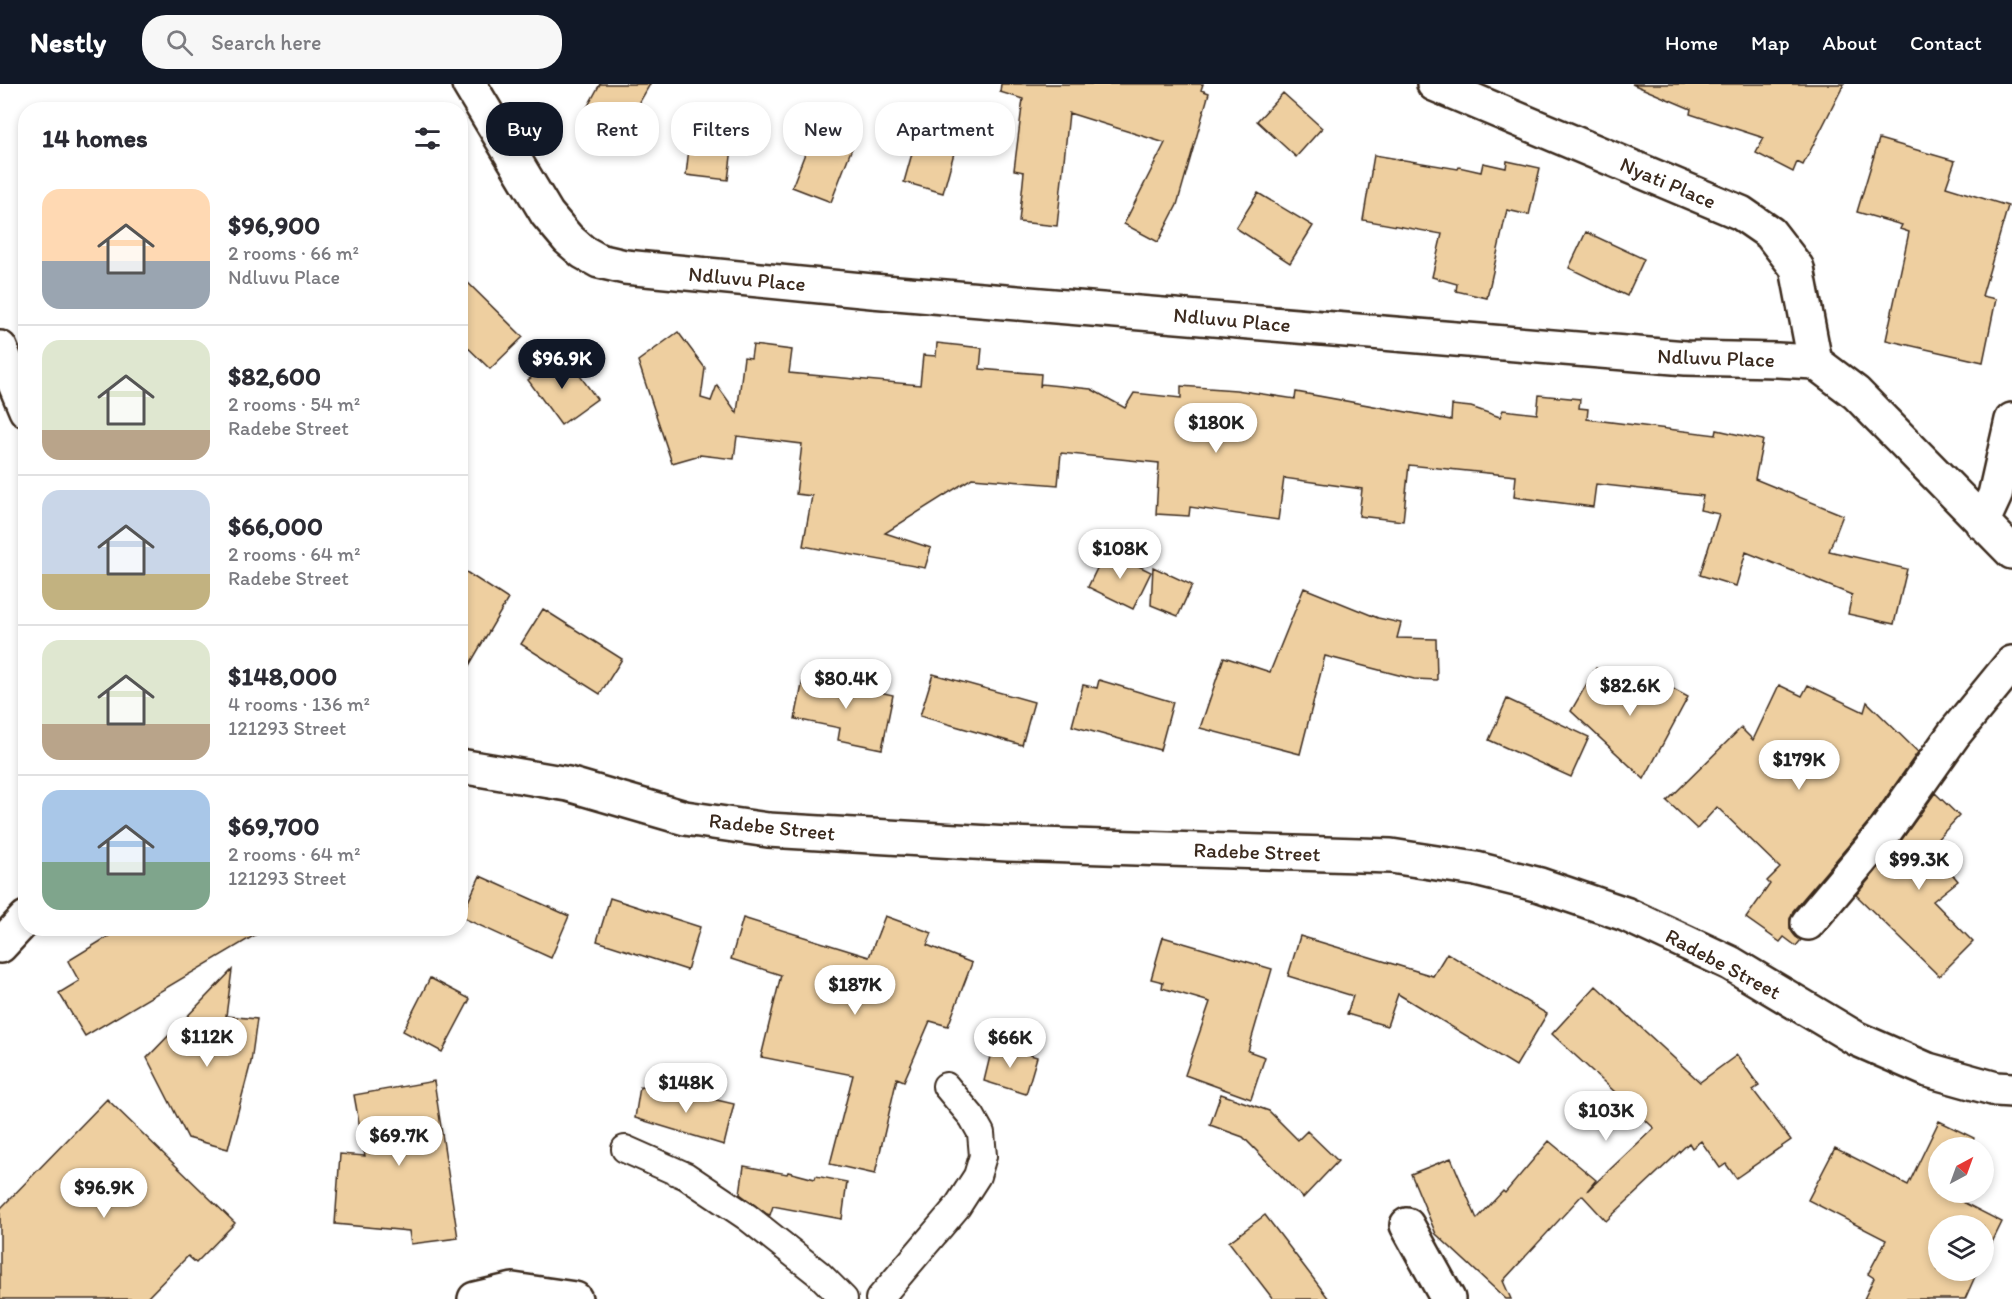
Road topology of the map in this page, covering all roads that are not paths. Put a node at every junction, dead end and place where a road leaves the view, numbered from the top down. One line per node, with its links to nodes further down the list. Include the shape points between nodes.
1 (468, 84): 4 (street, Ndluvu Place, via 547,214 568,239 599,261 625,267 1686,358)
2 (1434, 84): 4 (street, Nyati Place, via 1741,213 1770,232 1797,268)
3 (0, 348): 5 (street)
4 (1815, 362): 7 (street, via 1856,393)
5 (18, 391)
6 (2012, 420): 7 (street, via 1995,495)
7 (1982, 523): 8 (street)
8 (2012, 552)
9 (2012, 663): 11 (street, via 1954,734 1886,830)
10 (468, 767): 15 (street, Radebe Street, via 568,784 686,818 768,830 1008,844 1391,856 1476,869 1540,885 1625,914 1730,963 1857,1039 1928,1070)
11 (1808, 923)
12 (18, 927): 13 (street)
13 (0, 946)
14 (946, 1086): 21 (lane, via 981,1133 983,1156 977,1176 957,1207)
15 (2012, 1090)
16 (625, 1149): 20 (lane, via 686,1176 747,1216)
17 (1407, 1225): 22 (street)
18 (475, 1299): 19 (street, via 513,1290)
19 (575, 1299)
20 (844, 1299)
21 (879, 1299)
22 (1448, 1299)

